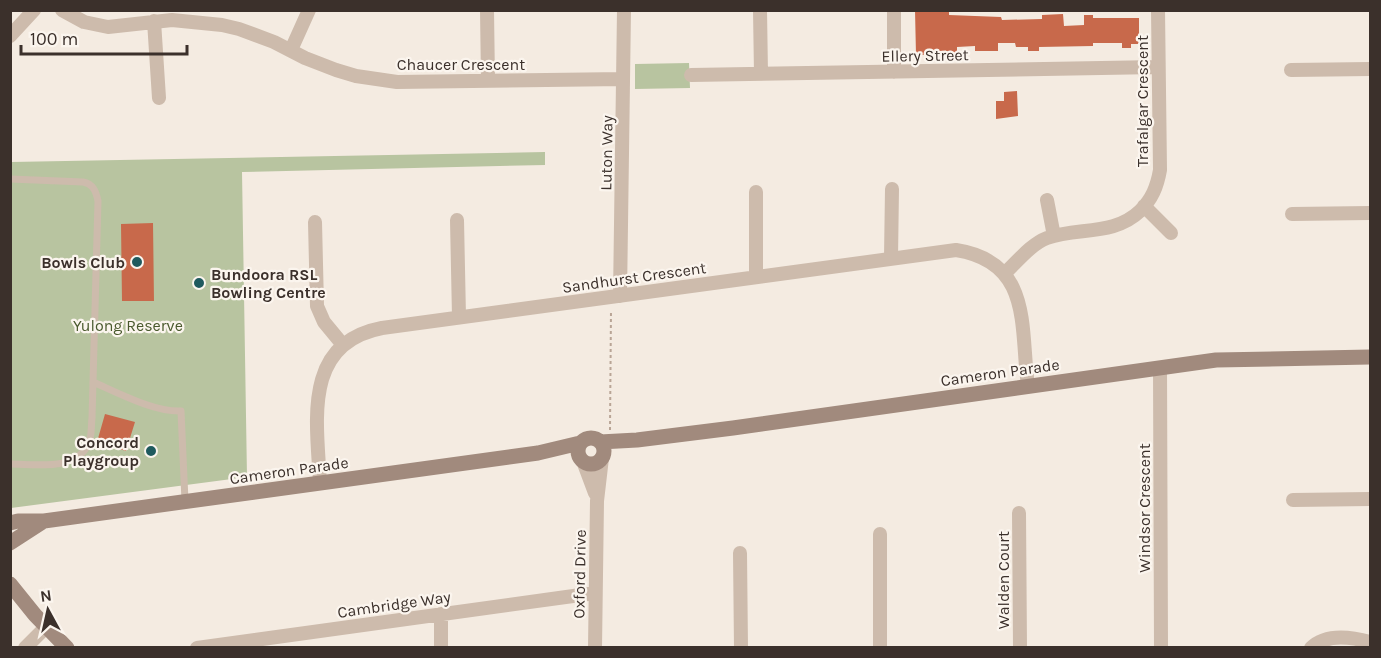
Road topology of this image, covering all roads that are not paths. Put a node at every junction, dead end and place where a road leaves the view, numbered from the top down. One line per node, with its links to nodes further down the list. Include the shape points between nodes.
1 (34, 10): 10 (street)
2 (62, 10): 9 (street, Chaucer Crescent, via 84,22 108,27)
3 (309, 10): 11 (street)
4 (487, 10): 19 (street)
5 (624, 10): 18 (street, Luton Way)
6 (760, 10): 16 (street)
7 (894, 10): 15 (street)
8 (1158, 10): 12 (street, Trafalgar Crescent)
9 (154, 21): 11 (street, Chaucer Crescent, via 222,25); 20 (street)
10 (10, 36)
11 (291, 50): 19 (street, Chaucer Crescent, via 336,70 377,80)
12 (1158, 67): 15 (street, Ellery Street); 25 (street, Trafalgar Crescent, via 1160,170 1155,190)
13 (1371, 69): 14 (street)
14 (1291, 70)
15 (894, 72): 16 (street, Ellery Street)
16 (761, 74): 17 (street, Ellery Street)
17 (691, 75)
18 (623, 79): 19 (street, Chaucer Crescent); 35 (street, Luton Way)
19 (488, 81)
20 (159, 98)
21 (10, 179): 40 (lane, via 90,183 97,194)
22 (892, 189): 32 (street)
23 (756, 192): 34 (street)
24 (1047, 200): 31 (street)
25 (1144, 206): 30 (street); 31 (street, Trafalgar Crescent, via 1119,225)
26 (1371, 213): 27 (street)
27 (1292, 214)
28 (457, 220): 36 (street)
29 (315, 222): 37 (street, via 317,306 324,322)
30 (1171, 233)
31 (1054, 236): 33 (street, Trafalgar Crescent, via 1037,244)
32 (891, 258): 33 (street, Sandhurst Crescent, via 956,250 985,259); 34 (street, Sandhurst Crescent)
33 (1005, 274): 41 (street, Sandhurst Crescent, via 1019,302)
34 (756, 277): 35 (street, Sandhurst Crescent)
35 (620, 296): 36 (street, Sandhurst Crescent)
36 (459, 317): 37 (street, Sandhurst Crescent, via 371,330)
37 (343, 345): 45 (street, Sandhurst Crescent, via 325,367 319,390)
38 (1371, 357): 39 (street, Cameron Parade, via 1232,359)
39 (1160, 368): 41 (street, Cameron Parade); 72 (street, Windsor Crescent)
40 (93, 382): 44 (lane, via 89,442 78,457 54,464); 49 (lane, via 137,400 181,411)
41 (1032, 386): 42 (street, Cameron Parade, via 637,440)
42 (604, 449): 43 (street, via 595,463); 43 (street, via 590,438); 48 (street, Oxford Drive)
43 (581, 454): 45 (street, Cameron Parade, via 538,453); 48 (street, Oxford Drive)
44 (10, 464)
45 (320, 483): 49 (street, Cameron Parade)
46 (1371, 499): 47 (street)
47 (1293, 500)
48 (597, 501): 57 (street, Oxford Drive)
49 (186, 502): 51 (street, Cameron Parade)
50 (1019, 513): 71 (street, Walden Court)
51 (44, 521): 52 (street, Cameron Parade); 54 (street, Cameron Parade)
52 (10, 523)
53 (880, 534): 70 (street)
54 (10, 543)
55 (740, 554): 69 (street)
56 (10, 584): 60 (street)
57 (595, 593): 59 (street, Cambridge Way); 68 (street, Oxford Drive)
58 (10, 600): 60 (street)
59 (441, 614): 62 (street, Cambridge Way); 67 (street)
60 (35, 615): 61 (street)
61 (47, 626): 64 (street); 65 (street)
62 (287, 642): 66 (street, Cambridge Way)
63 (1371, 642): 73 (street, via 1336,638 1320,641)
64 (25, 648)
65 (67, 648)
66 (197, 648)
67 (441, 648)
68 (595, 648)
69 (741, 648)
70 (880, 648)
71 (1020, 648)
72 (1161, 648)
73 (1311, 648)

